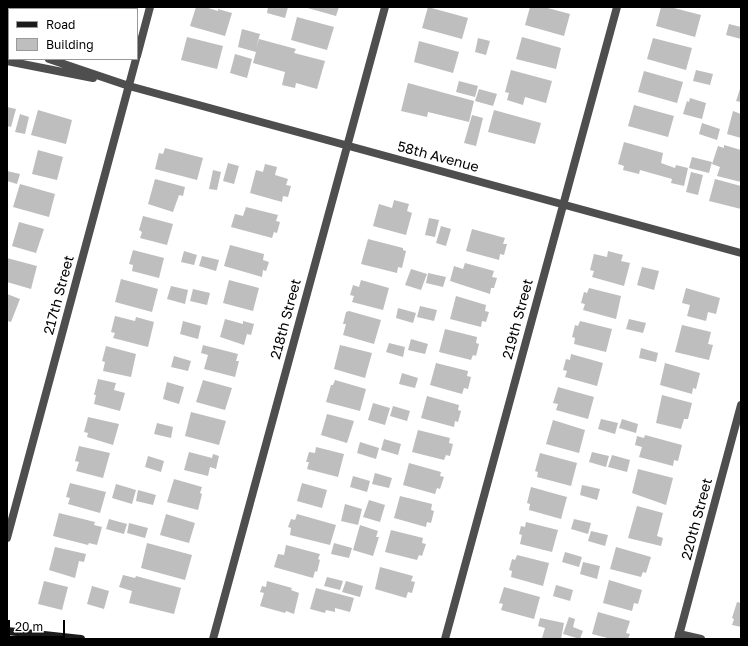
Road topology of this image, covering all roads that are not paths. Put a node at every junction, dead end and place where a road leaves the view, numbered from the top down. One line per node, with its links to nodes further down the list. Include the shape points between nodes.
1 (150, 7): 4 (street)
2 (385, 7): 9 (street, 218th Street)
3 (617, 7): 10 (street, 219th Street)
4 (138, 52)
5 (52, 60): 8 (street, 58th Avenue)
6 (136, 60): 8 (street, 217th Street)
7 (7, 61): 8 (street, 58th Avenue)
8 (129, 86): 9 (street, 58th Avenue); 13 (street, 217th Street)
9 (346, 145): 10 (street, 58th Avenue); 17 (street, 218th Street)
10 (563, 204): 11 (street, 58th Avenue); 18 (street, 219th Street)
11 (741, 253)
12 (741, 405): 15 (street, 220th Street)
13 (7, 538)
14 (7, 631): 16 (main road)
15 (679, 637): 19 (street)
16 (81, 639)
17 (213, 639)
18 (445, 639)
19 (701, 639)

